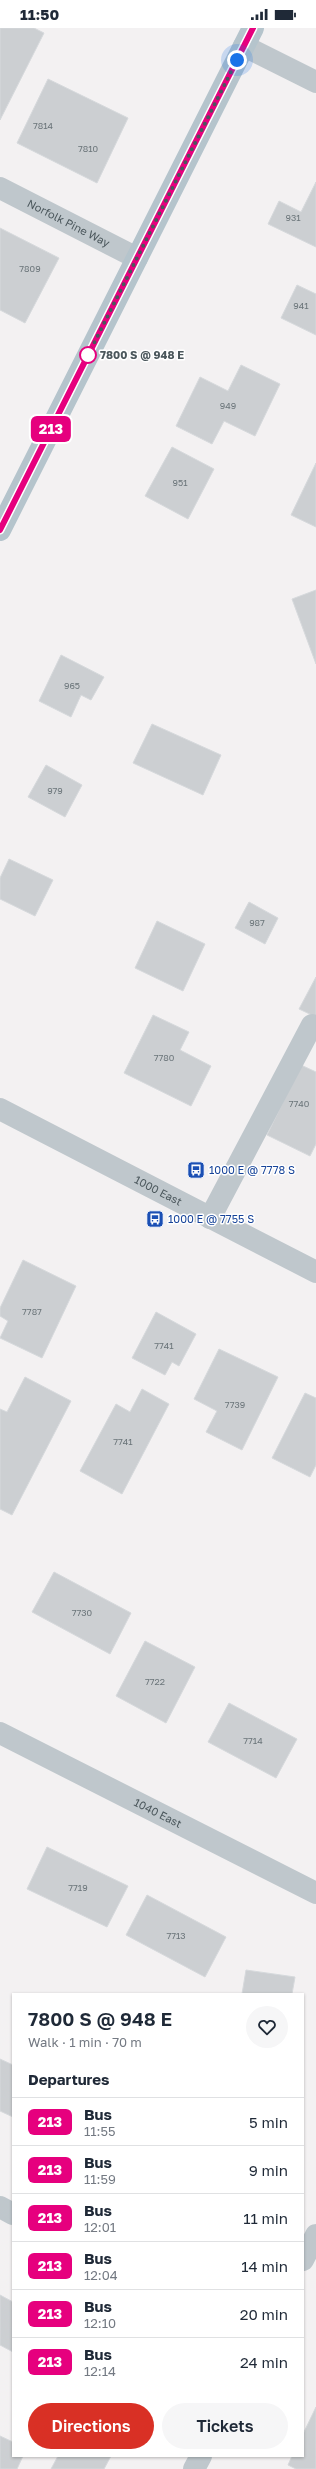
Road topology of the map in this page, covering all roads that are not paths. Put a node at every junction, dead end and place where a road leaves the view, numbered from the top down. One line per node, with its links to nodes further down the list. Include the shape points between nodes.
1 (248, 37): 2 (street); 4 (main road)
2 (316, 82)
3 (0, 188): 4 (street, Norfolk Pine Way)
4 (137, 258): 5 (main road)
5 (0, 530)
6 (312, 1025): 8 (street)
7 (0, 1108): 8 (street, 1000 East)
8 (210, 1218): 9 (street, 1000 East)
9 (316, 1272)
10 (0, 1734): 11 (street, 1040 East)
11 (316, 1893)
12 (0, 2207): 13 (street)
13 (12, 2213)
14 (316, 2235): 15 (street)
15 (304, 2258)
16 (200, 2457): 17 (street)
17 (194, 2469)

